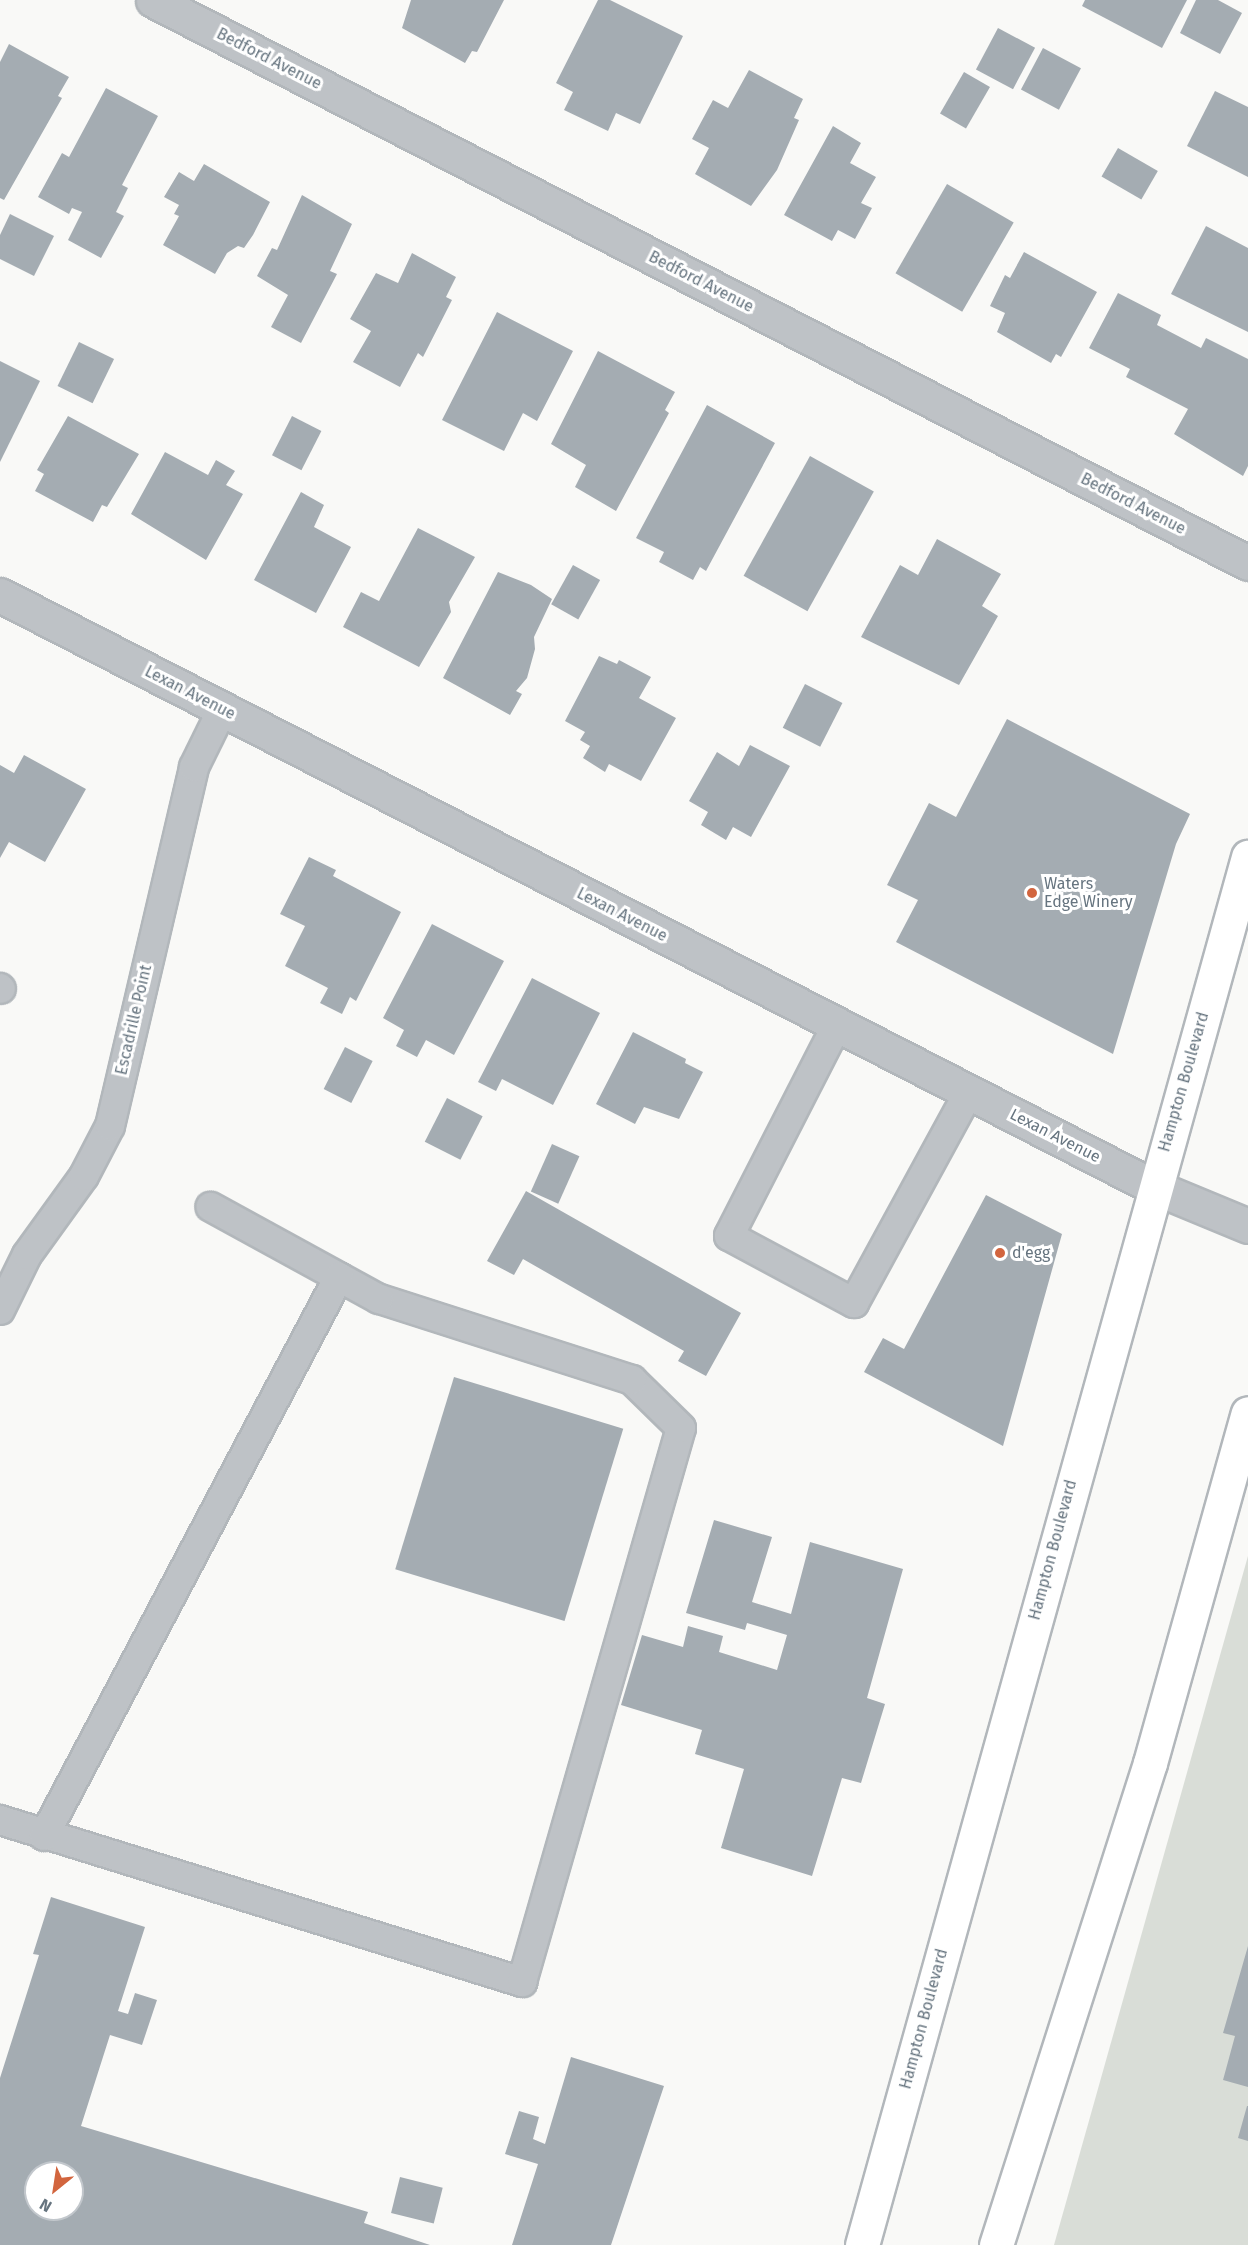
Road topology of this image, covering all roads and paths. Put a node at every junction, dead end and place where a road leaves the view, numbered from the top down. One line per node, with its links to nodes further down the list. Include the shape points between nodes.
1 (153, 0): 2 (street, Bedford Avenue)
2 (1248, 563)
3 (0, 595): 4 (street, Lexan Avenue)
4 (222, 710): 6 (street, Lexan Avenue); 12 (lane, Escadrille Point, via 194,767 110,1126 84,1176 27,1255)
5 (1248, 857): 8 (main road, Hampton Boulevard)
6 (837, 1025): 7 (street, Lexan Avenue); 7 (lane, via 729,1236 854,1303)
7 (969, 1092): 8 (street, Lexan Avenue)
8 (1154, 1187): 10 (street, Lexan Avenue); 16 (main road, Hampton Boulevard)
9 (211, 1207): 11 (lane)
10 (1248, 1226)
11 (339, 1277): 15 (lane); 15 (lane, via 379,1299 632,1380 681,1428 522,1982)
12 (0, 1310)
13 (1248, 1413): 17 (main road, via 1150,1762)
14 (0, 1820): 15 (lane)
15 (44, 1836)
16 (862, 2245)
17 (996, 2245)

